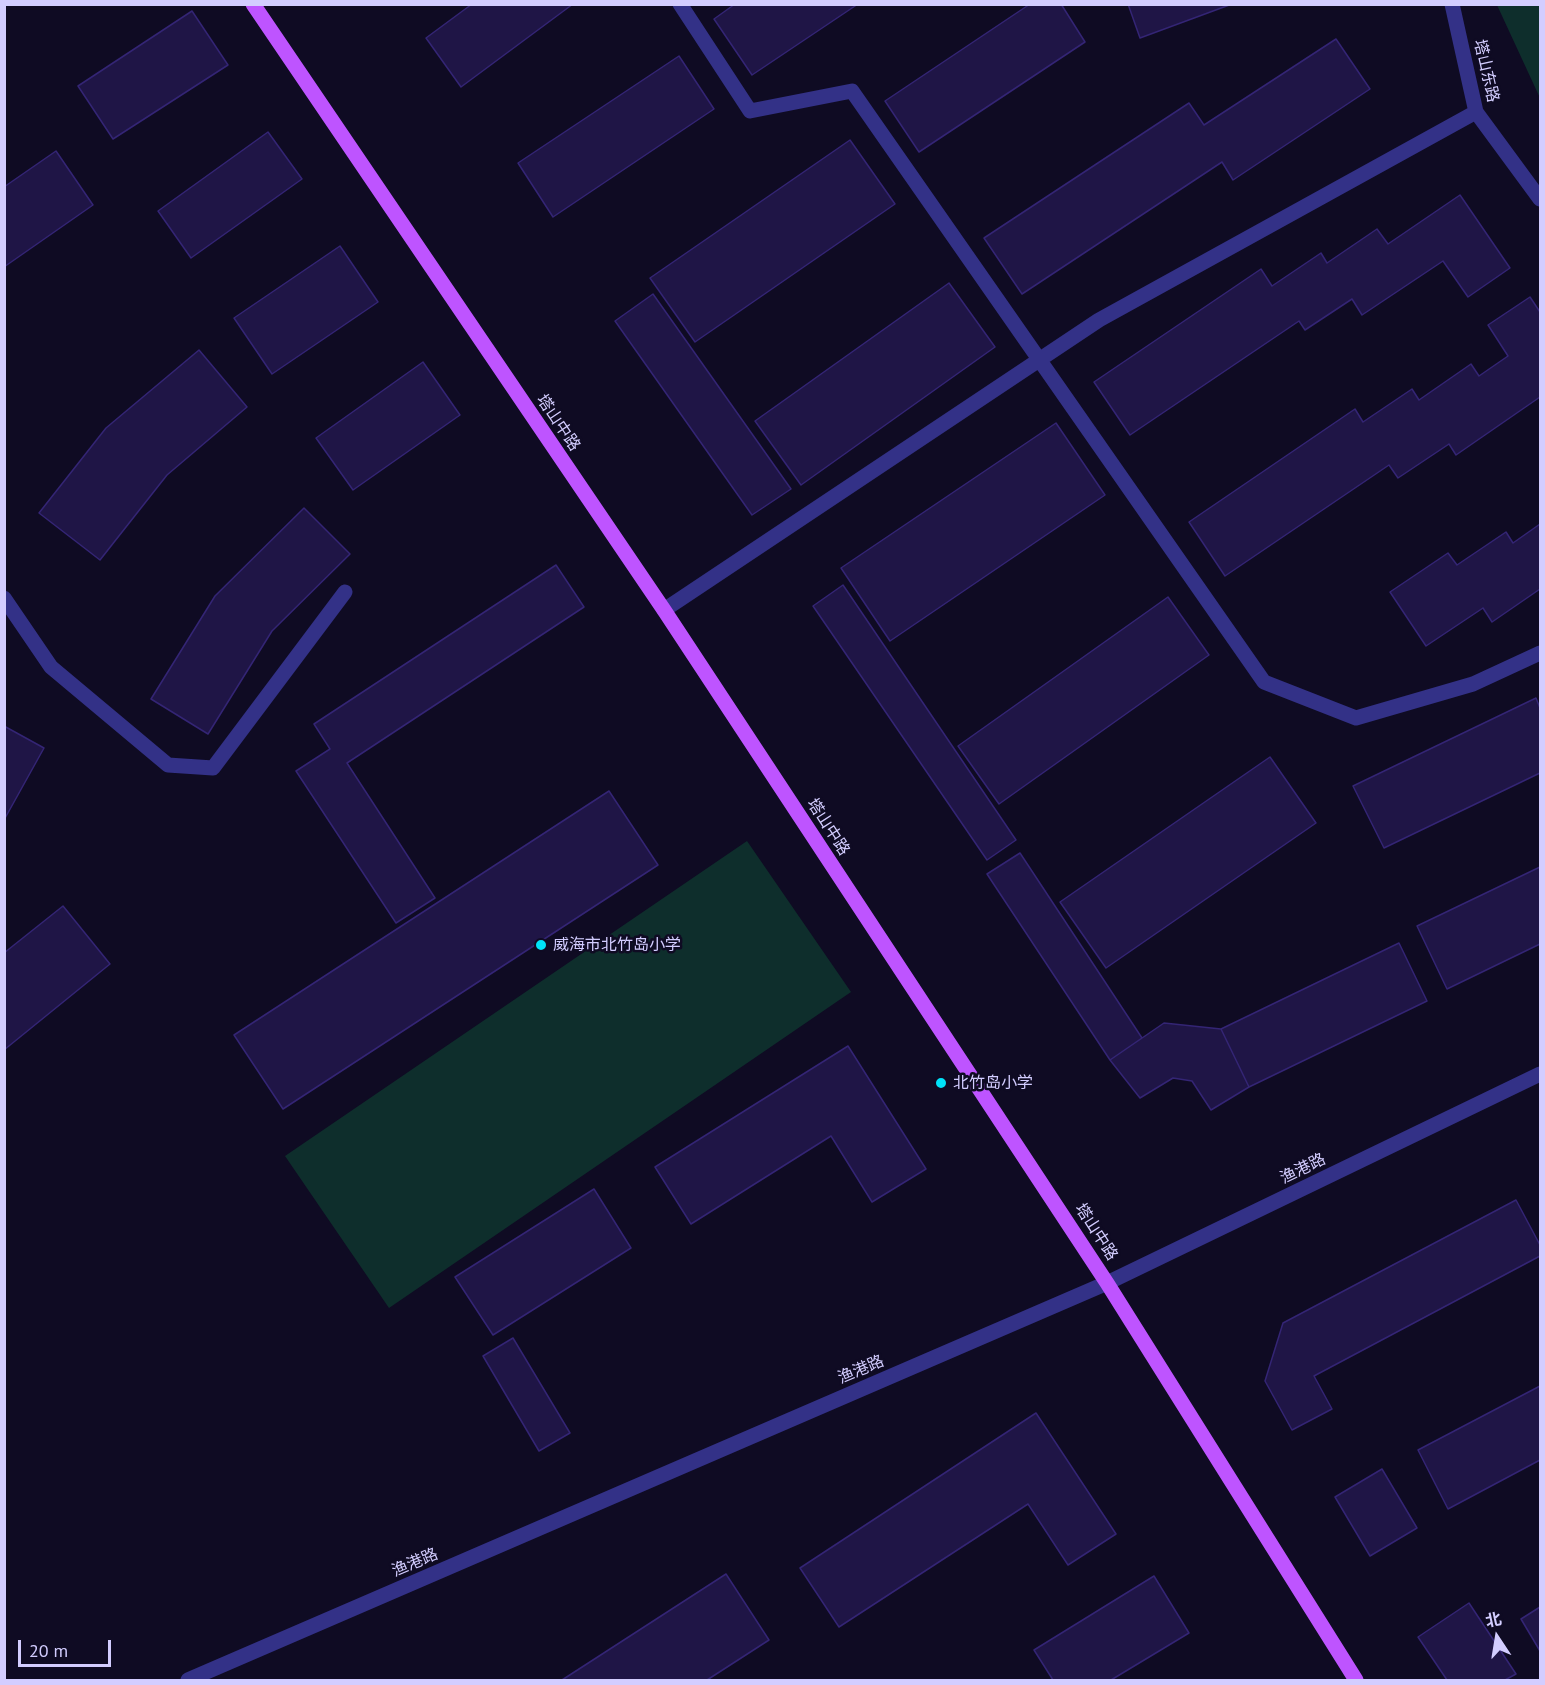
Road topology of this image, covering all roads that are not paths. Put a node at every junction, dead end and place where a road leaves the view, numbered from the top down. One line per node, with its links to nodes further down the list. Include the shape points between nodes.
1 (253, 4): 9 (main road, 塔山中路)
2 (680, 4): 6 (street, via 750,111 852,91)
3 (1452, 4): 4 (street, 塔山东路)
4 (1476, 112): 5 (street, 塔山东路); 6 (street, via 1099,320)
5 (1540, 199)
6 (1039, 360): 9 (street); 10 (street, via 1264,682 1356,718 1473,684)
7 (345, 592): 8 (street, via 213,768 168,765 51,667)
8 (4, 598)
9 (664, 610): 12 (main road, 塔山中路)
10 (1540, 653)
11 (1540, 1074): 12 (street, 渔港路)
12 (1107, 1283): 13 (street, 渔港路); 14 (main road, 塔山中路)
13 (188, 1680)
14 (1356, 1680)

